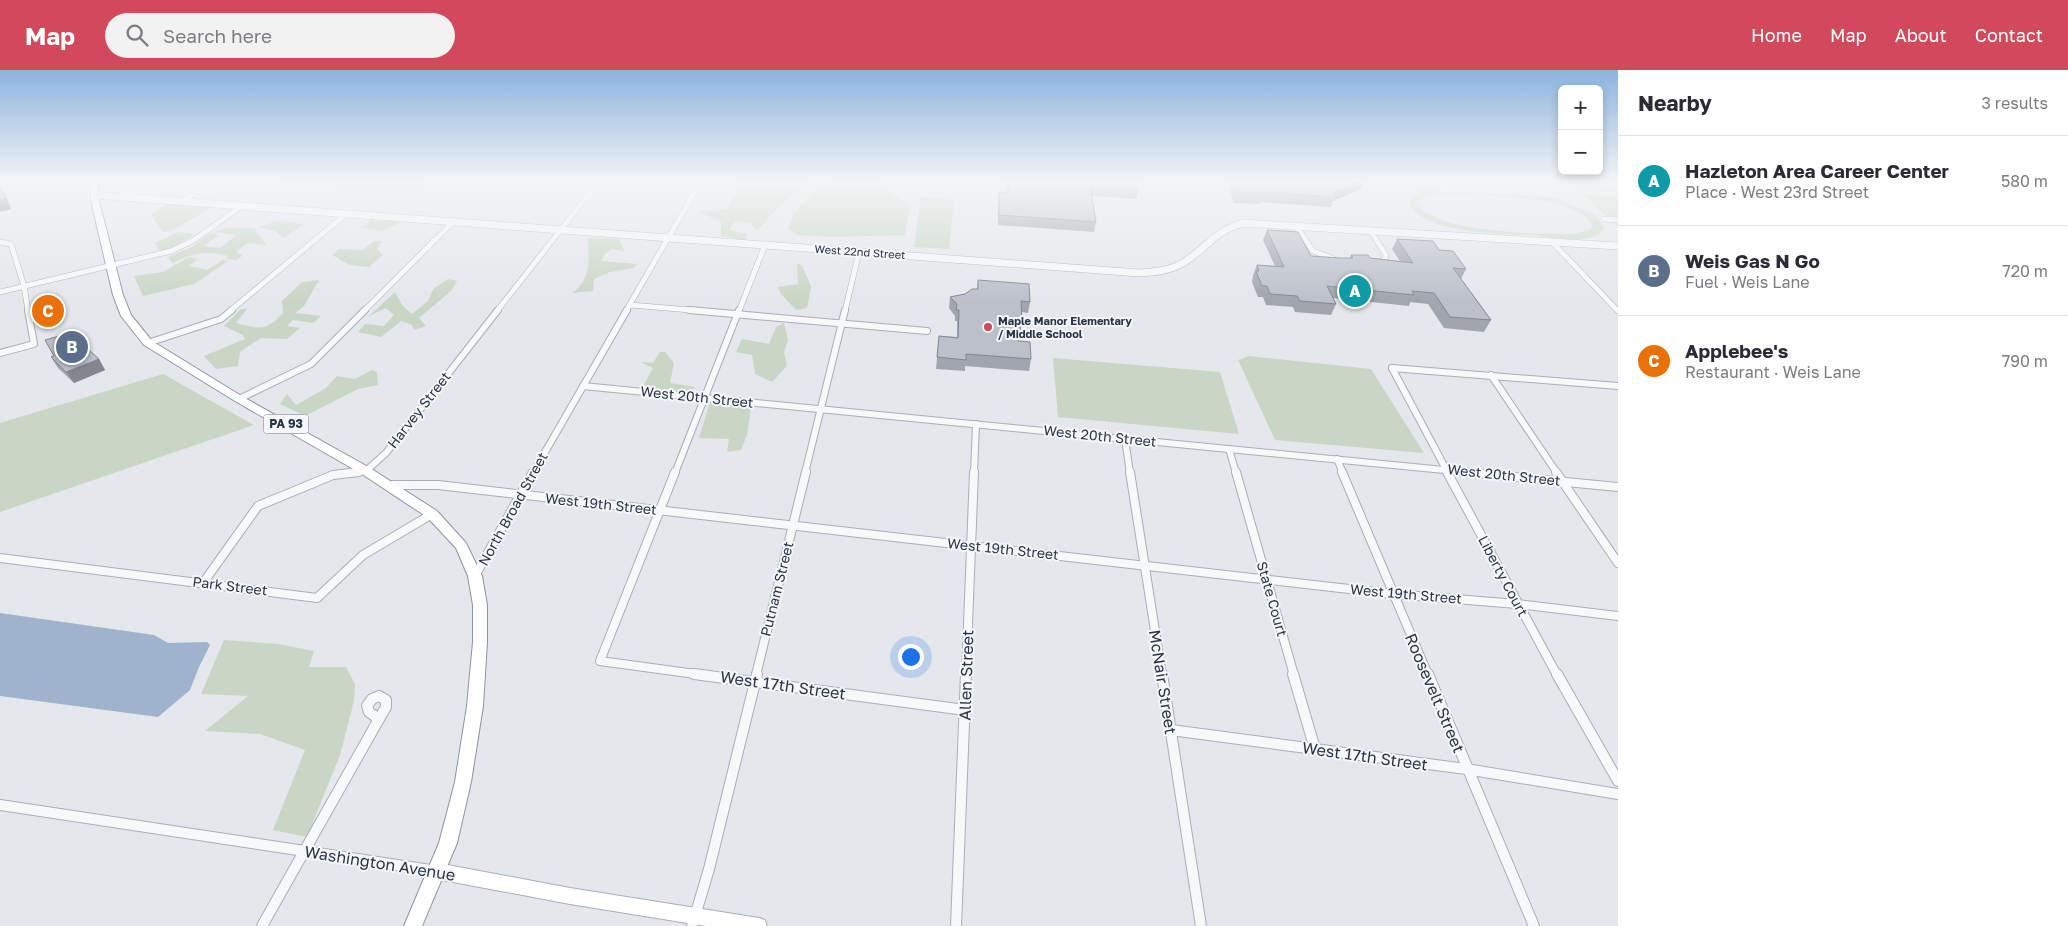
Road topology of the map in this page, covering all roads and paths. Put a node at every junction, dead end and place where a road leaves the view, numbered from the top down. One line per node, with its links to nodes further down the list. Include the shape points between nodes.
1 (100, 221): 19 (highway, PA 93)
2 (220, 221): 19 (street, via 182,247)
3 (338, 221): 27 (street, via 221,319)
4 (438, 221): 7 (street, West 22nd Street)
5 (567, 221): 9 (street, Harvey Street)
6 (679, 221): 11 (street, North Broad Street)
7 (452, 222): 9 (street, West 22nd Street); 33 (street, via 311,364)
8 (1295, 225): 10 (street, West 22nd Street); 16 (street, West 22nd Street, via 1251,223 1230,226 1211,237 1175,267 1139,273); 17 (street, via 1308,250 1319,256)
9 (560, 230): 11 (street, West 22nd Street); 40 (street, Harvey Street, via 386,453)
10 (1370, 230): 13 (street, West 22nd Street); 18 (street, via 1386,255 1385,260)
11 (669, 238): 14 (street, West 22nd Street); 22 (street, North Broad Street)
12 (0, 242): 20 (street, via 11,244)
13 (1552, 242): 15 (street, West 22nd Street); 23 (street)
14 (765, 245): 16 (street, West 22nd Street); 24 (street)
15 (1618, 246)
16 (859, 252): 25 (street, Putnam Street)
17 (1343, 259)
18 (1374, 261)
19 (110, 265): 20 (street); 27 (highway, PA 93, via 126,316)
20 (24, 286): 21 (street); 28 (street, via 34,344)
21 (0, 292)
22 (630, 305): 24 (street); 30 (street, North Broad Street)
23 (1617, 310)
24 (740, 314): 25 (street); 32 (street)
25 (842, 323): 26 (street); 34 (street, Putnam Street)
26 (928, 330)
27 (148, 343): 33 (highway, PA 93)
28 (0, 354)
29 (1491, 376): 31 (street); 39 (street, Liberty Court, via 1392,368); 41 (street)
30 (583, 386): 32 (street, West 20th Street); 44 (street, North Broad Street)
31 (1618, 386)
32 (706, 398): 34 (street, West 20th Street); 45 (street)
33 (239, 399): 40 (highway, PA 93)
34 (821, 409): 35 (street, West 20th Street); 47 (street, Putnam Street)
35 (976, 424): 36 (street, West 20th Street); 48 (street, Allen Street)
36 (1125, 438): 37 (street, West 20th Street); 51 (street, McNair Street)
37 (1229, 449): 38 (street, West 20th Street); 53 (street, State Court)
38 (1337, 459): 39 (street, West 20th Street); 55 (street, Roosevelt Street)
39 (1446, 469): 41 (street, West 20th Street); 56 (street, Liberty Court)
40 (366, 471): 42 (highway, PA 93); 54 (street, via 333,476 258,506)
41 (1563, 481): 43 (street, West 20th Street); 50 (street)
42 (389, 485): 44 (street, West 19th Street, via 438,485); 46 (highway, PA 93)
43 (1618, 486)
44 (520, 495): 45 (street, West 19th Street); 52 (street, North Broad Street)
45 (661, 511): 47 (street, West 19th Street); 58 (street, West 17th Street, via 600,661)
46 (432, 514): 52 (highway, PA 93, via 461,546); 54 (street, Park Street, via 363,555 317,598)
47 (792, 526): 48 (street, West 19th Street); 58 (street, Putnam Street)
48 (971, 546): 51 (street, West 19th Street); 59 (street, Allen Street)
49 (0, 558): 54 (street, Park Street)
50 (1618, 563)
51 (1145, 566): 53 (street, West 19th Street); 61 (street, McNair Street)
52 (475, 576): 68 (highway, North Broad Street / PA 93, via 480,605 480,642 475,706 457,811)
53 (1267, 579): 55 (street, West 19th Street); 62 (street, State Court)
54 (203, 583)
55 (1393, 594): 56 (street, West 19th Street); 63 (street, Roosevelt Street)
56 (1517, 604): 57 (street, West 19th Street); 64 (street, Liberty Court)
57 (1618, 616)
58 (754, 682): 59 (street, West 17th Street); 69 (street, Putnam Street, via 709,869)
59 (965, 710): 73 (street, Allen Street)
60 (379, 719): 67 (street)
61 (1170, 730): 62 (street, West 17th Street); 74 (street, McNair Street)
62 (1315, 749): 63 (street, West 17th Street)
63 (1466, 769): 65 (street, West 17th Street); 75 (street, Roosevelt Street)
64 (1618, 781)
65 (1618, 794)
66 (0, 805): 67 (street, Washington Avenue)
67 (304, 851): 68 (street, Washington Avenue); 70 (street)
68 (437, 871): 69 (main road, Washington Avenue); 71 (highway, North Broad Street / PA 93)
69 (693, 921): 72 (main road, Washington Avenue)
70 (262, 926)
71 (413, 926)
72 (759, 926)
73 (956, 926)
74 (1201, 926)
75 (1534, 926)

